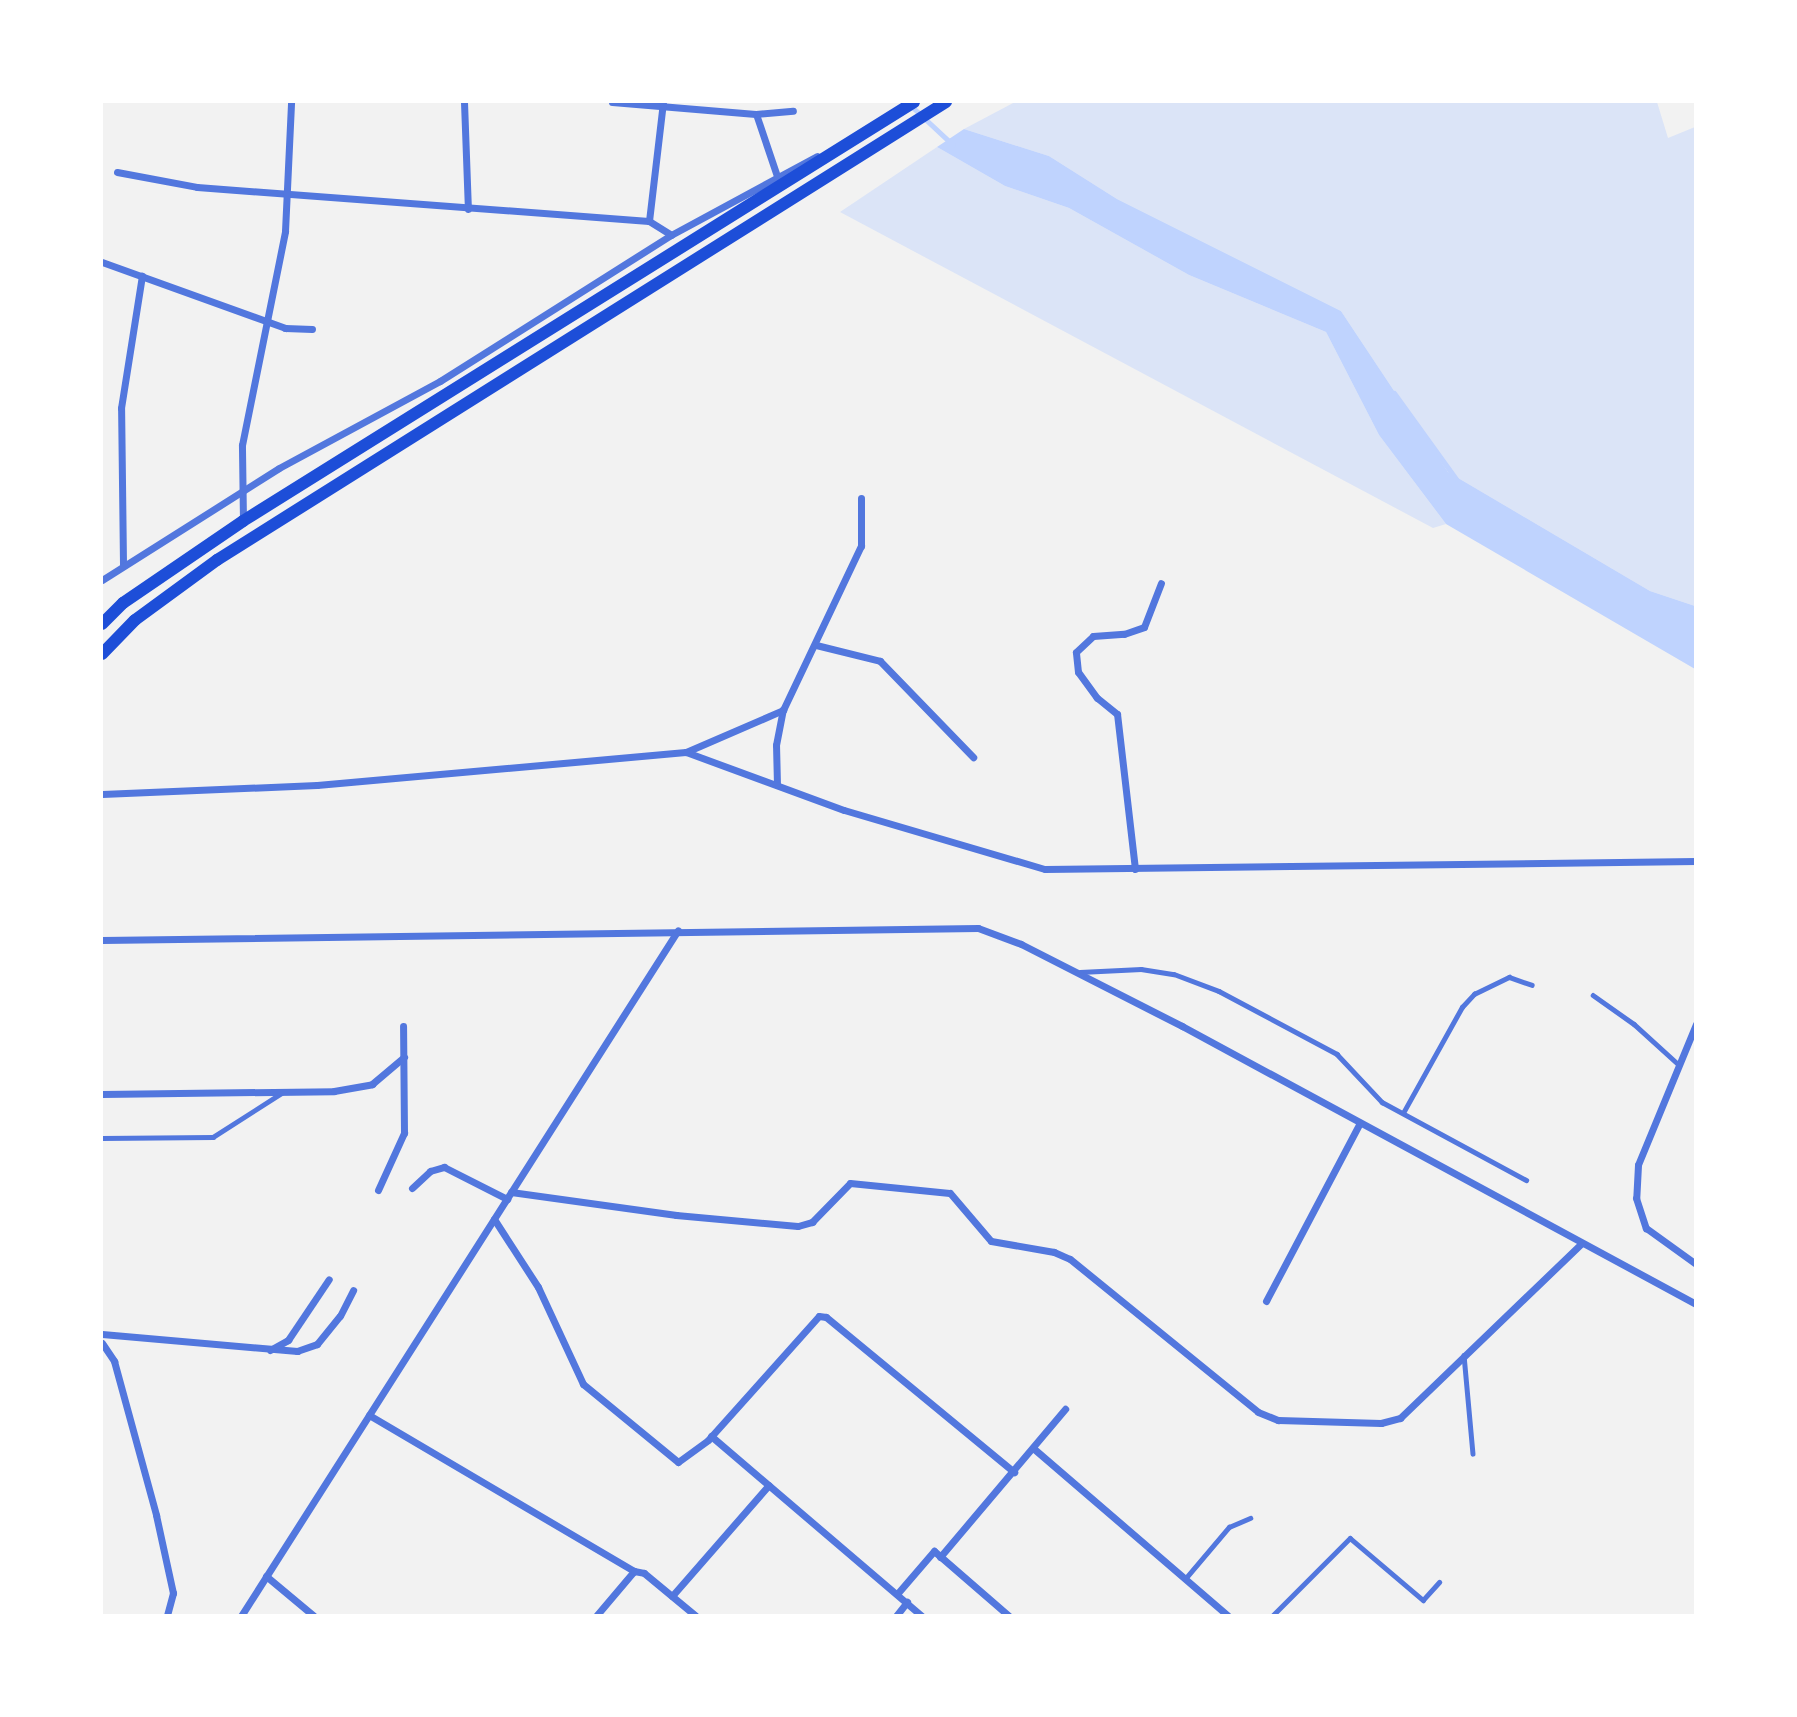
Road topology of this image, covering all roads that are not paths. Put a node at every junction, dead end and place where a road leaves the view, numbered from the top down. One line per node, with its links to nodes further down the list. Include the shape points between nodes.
1 (291, 102): 12 (street)
2 (464, 102): 13 (street)
3 (612, 102): 6 (street)
4 (914, 102): 9 (main road)
5 (946, 102): 28 (main road, via 217,560 135,620)
6 (663, 104): 8 (street); 14 (street)
7 (793, 111): 8 (street)
8 (755, 114): 11 (street)
9 (857, 136): 11 (street); 22 (main road)
10 (117, 172): 12 (street, via 197,187)
11 (777, 176): 15 (street)
12 (289, 194): 13 (street); 18 (street)
13 (468, 209): 14 (street)
14 (649, 221): 15 (street)
15 (671, 235): 20 (street, via 440,381 279,468)
16 (102, 261): 17 (street)
17 (142, 276): 18 (street); 23 (street, via 121,408)
18 (267, 320): 19 (street, via 285,328); 20 (street, via 242,445)
19 (312, 329)
20 (241, 495): 22 (street); 23 (street)
21 (861, 498): 27 (street, via 861,545)
22 (243, 521): 26 (main road, via 123,603)
23 (122, 564): 24 (street)
24 (102, 580)
25 (1161, 583): 35 (street, via 1144,627 1093,636 1076,652 1078,672 1117,714)
26 (102, 624)
27 (816, 645): 29 (street); 31 (street, via 880,661)
28 (102, 654)
29 (783, 710): 30 (street); 32 (street, via 776,745)
30 (686, 752): 32 (street); 33 (street, via 317,785)
31 (973, 757)
32 (776, 785): 35 (street, via 844,810 1045,869)
33 (102, 794)
34 (1696, 861): 35 (street)
35 (1135, 869)
36 (678, 930): 37 (street); 38 (street, via 978,928); 53 (street)
37 (102, 940)
38 (1076, 972): 47 (lane, via 1142,969 1174,974 1219,991 1337,1054 1382,1102); 48 (street)
39 (1532, 985): 47 (lane, via 1509,976 1474,994 1462,1007)
40 (1594, 995): 44 (lane)
41 (1696, 1024): 44 (street)
42 (403, 1026): 43 (street)
43 (404, 1057): 45 (street, via 372,1084 334,1091); 52 (street, via 404,1133)
44 (1677, 1063): 56 (street, via 1638,1164 1636,1198 1646,1228)
45 (284, 1091): 46 (street); 49 (lane, via 213,1137)
46 (102, 1094)
47 (1403, 1113): 50 (lane)
48 (1360, 1123): 55 (street); 59 (street)
49 (102, 1138)
50 (1527, 1180)
51 (412, 1188): 53 (street, via 430,1171 444,1167)
52 (378, 1190)
53 (509, 1196): 54 (street); 64 (street, via 798,1226 824,1212 850,1183 950,1192 990,1241 1070,1259 1258,1412 1278,1420 1381,1423 1400,1418)
54 (494, 1219): 66 (street); 67 (street, via 538,1287 583,1384 678,1462)
55 (1582, 1243): 60 (street); 64 (street)
56 (1696, 1264)
57 (329, 1279): 63 (street, via 288,1340)
58 (353, 1290): 63 (street, via 317,1343 297,1351)
59 (1266, 1300)
60 (1696, 1304)
61 (102, 1334): 63 (street)
62 (102, 1343): 81 (street, via 114,1361 156,1515 173,1593)
63 (270, 1351)
64 (1464, 1354): 69 (lane)
65 (1065, 1409): 68 (street)
66 (369, 1415): 74 (street); 75 (street)
67 (711, 1437): 70 (street, via 819,1316 826,1317); 71 (street)
68 (1033, 1448): 70 (street); 76 (street)
69 (1473, 1454)
70 (1014, 1472): 73 (street)
71 (769, 1485): 78 (street); 79 (street)
72 (1250, 1518): 76 (lane, via 1230,1527)
73 (940, 1557): 78 (street, via 930,1553); 88 (street)
74 (634, 1571): 79 (street, via 644,1573); 84 (street)
75 (266, 1576): 82 (street); 83 (street)
76 (1185, 1578): 89 (street)
77 (1439, 1582): 90 (lane, via 1423,1600 1350,1538)
78 (897, 1594): 80 (street)
79 (672, 1596): 85 (street)
80 (907, 1602): 86 (street); 87 (street)
81 (167, 1615)
82 (241, 1615)
83 (314, 1615)
84 (596, 1615)
85 (696, 1615)
86 (896, 1615)
87 (922, 1615)
88 (1009, 1615)
89 (1228, 1615)
90 (1272, 1615)

